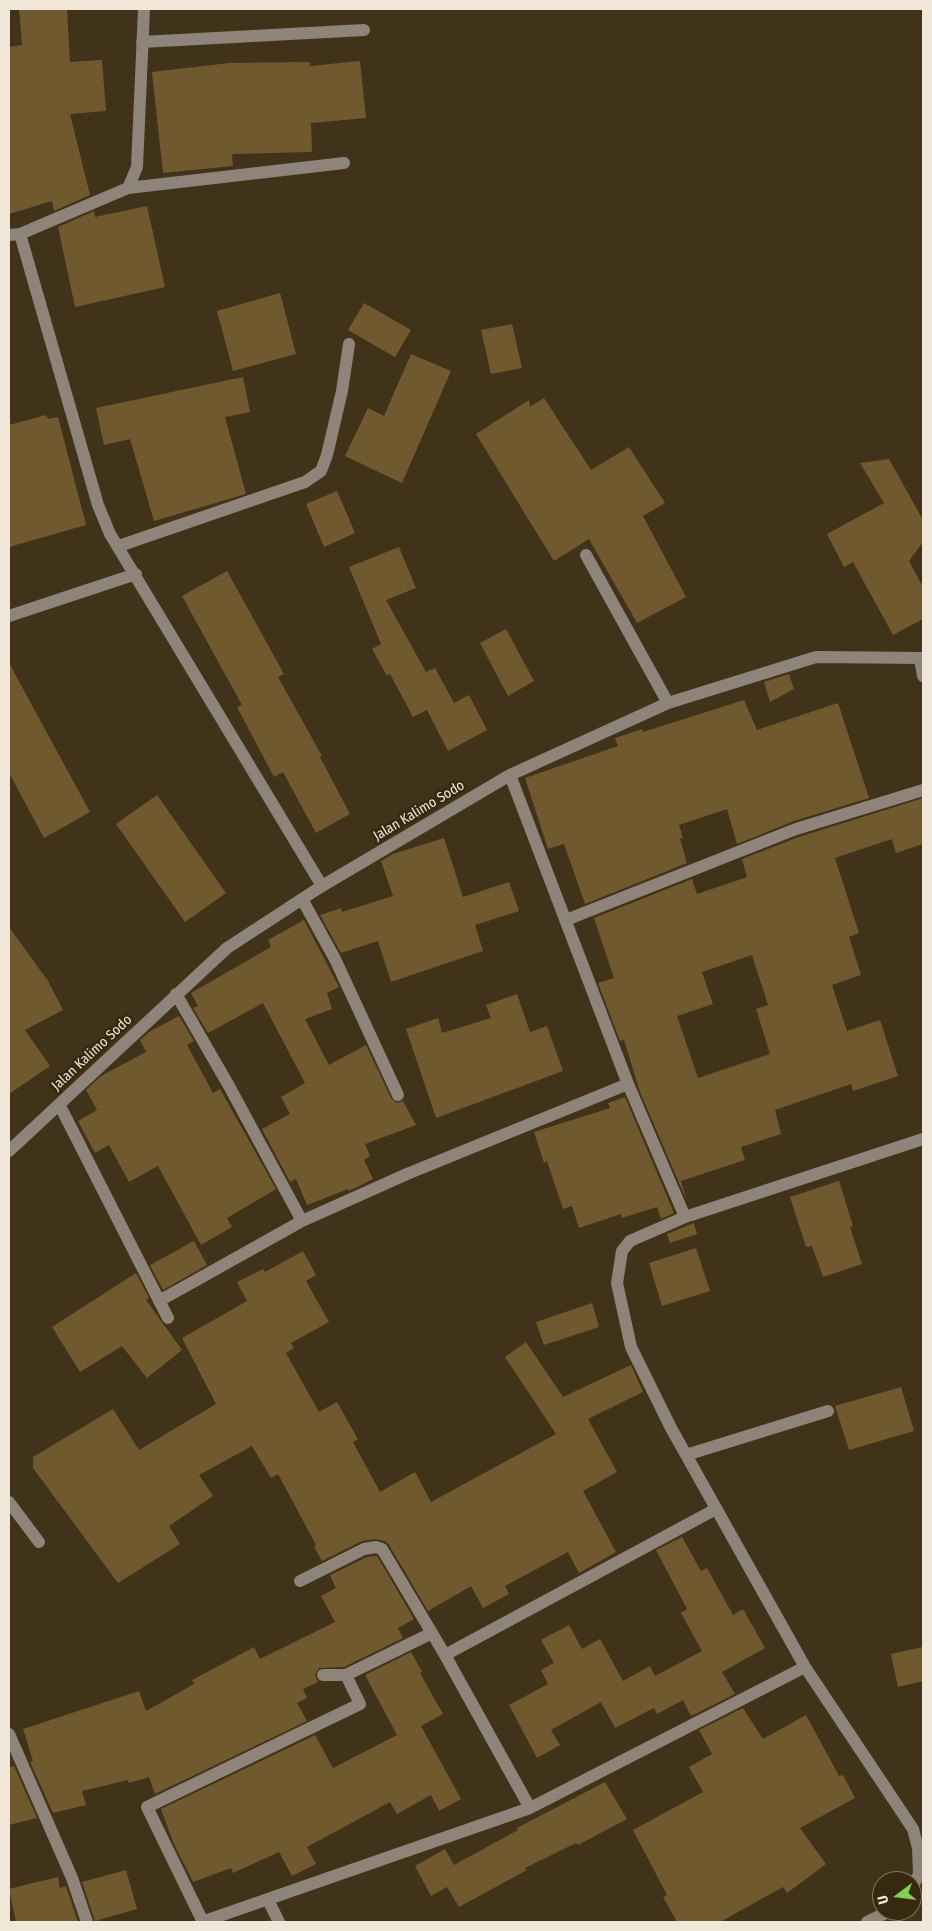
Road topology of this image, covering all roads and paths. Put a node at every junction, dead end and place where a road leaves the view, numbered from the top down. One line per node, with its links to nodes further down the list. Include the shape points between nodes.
1 (144, 9): 3 (street)
2 (364, 30): 3 (street)
3 (142, 42): 5 (street, via 137,167)
4 (344, 163): 5 (street)
5 (128, 188): 6 (street)
6 (14, 235): 8 (street, via 98,504 110,534)
7 (349, 344): 8 (street, via 342,391 321,471 305,482)
8 (119, 546): 10 (street)
9 (586, 555): 14 (street)
10 (136, 574): 11 (street); 17 (street)
11 (9, 616)
12 (922, 658): 13 (street); 14 (street, Jalan Kalimo Sodo, via 816,657)
13 (923, 676)
14 (668, 703): 15 (street, Jalan Kalimo Sodo)
15 (510, 774): 17 (street, Jalan Kalimo Sodo); 19 (street)
16 (923, 790): 19 (street, via 796,828)
17 (322, 886): 18 (street, Jalan Kalimo Sodo)
18 (302, 900): 20 (street, Jalan Kalimo Sodo, via 227,948); 22 (street, via 335,959)
19 (566, 920): 21 (street)
20 (176, 994): 23 (street, Jalan Kalimo Sodo); 27 (street)
21 (628, 1084): 26 (street); 27 (street, via 407,1174)
22 (398, 1095)
23 (59, 1104): 25 (street, Jalan Kalimo Sodo); 28 (street)
24 (923, 1139): 26 (street)
25 (9, 1151)
26 (685, 1217): 31 (street, via 630,1241 622,1251 617,1283 631,1347)
27 (302, 1221): 28 (street)
28 (159, 1301): 29 (street)
29 (168, 1318)
30 (828, 1411): 31 (street)
31 (686, 1455): 33 (street)
32 (9, 1502): 34 (street)
33 (716, 1509): 37 (street); 38 (street)
34 (39, 1542)
35 (300, 1581): 36 (street, via 364,1549 382,1549)
36 (432, 1633): 37 (street); 40 (street)
37 (445, 1654): 42 (street)
38 (805, 1667): 42 (street); 43 (street, via 913,1829)
39 (322, 1675): 40 (street)
40 (346, 1675): 46 (street, via 360,1704 147,1807)
41 (9, 1734): 45 (street, via 72,1878)
42 (530, 1808): 44 (street)
43 (919, 1871)
44 (268, 1900): 46 (street); 47 (street)
45 (87, 1922)
46 (202, 1922)
47 (278, 1922)

